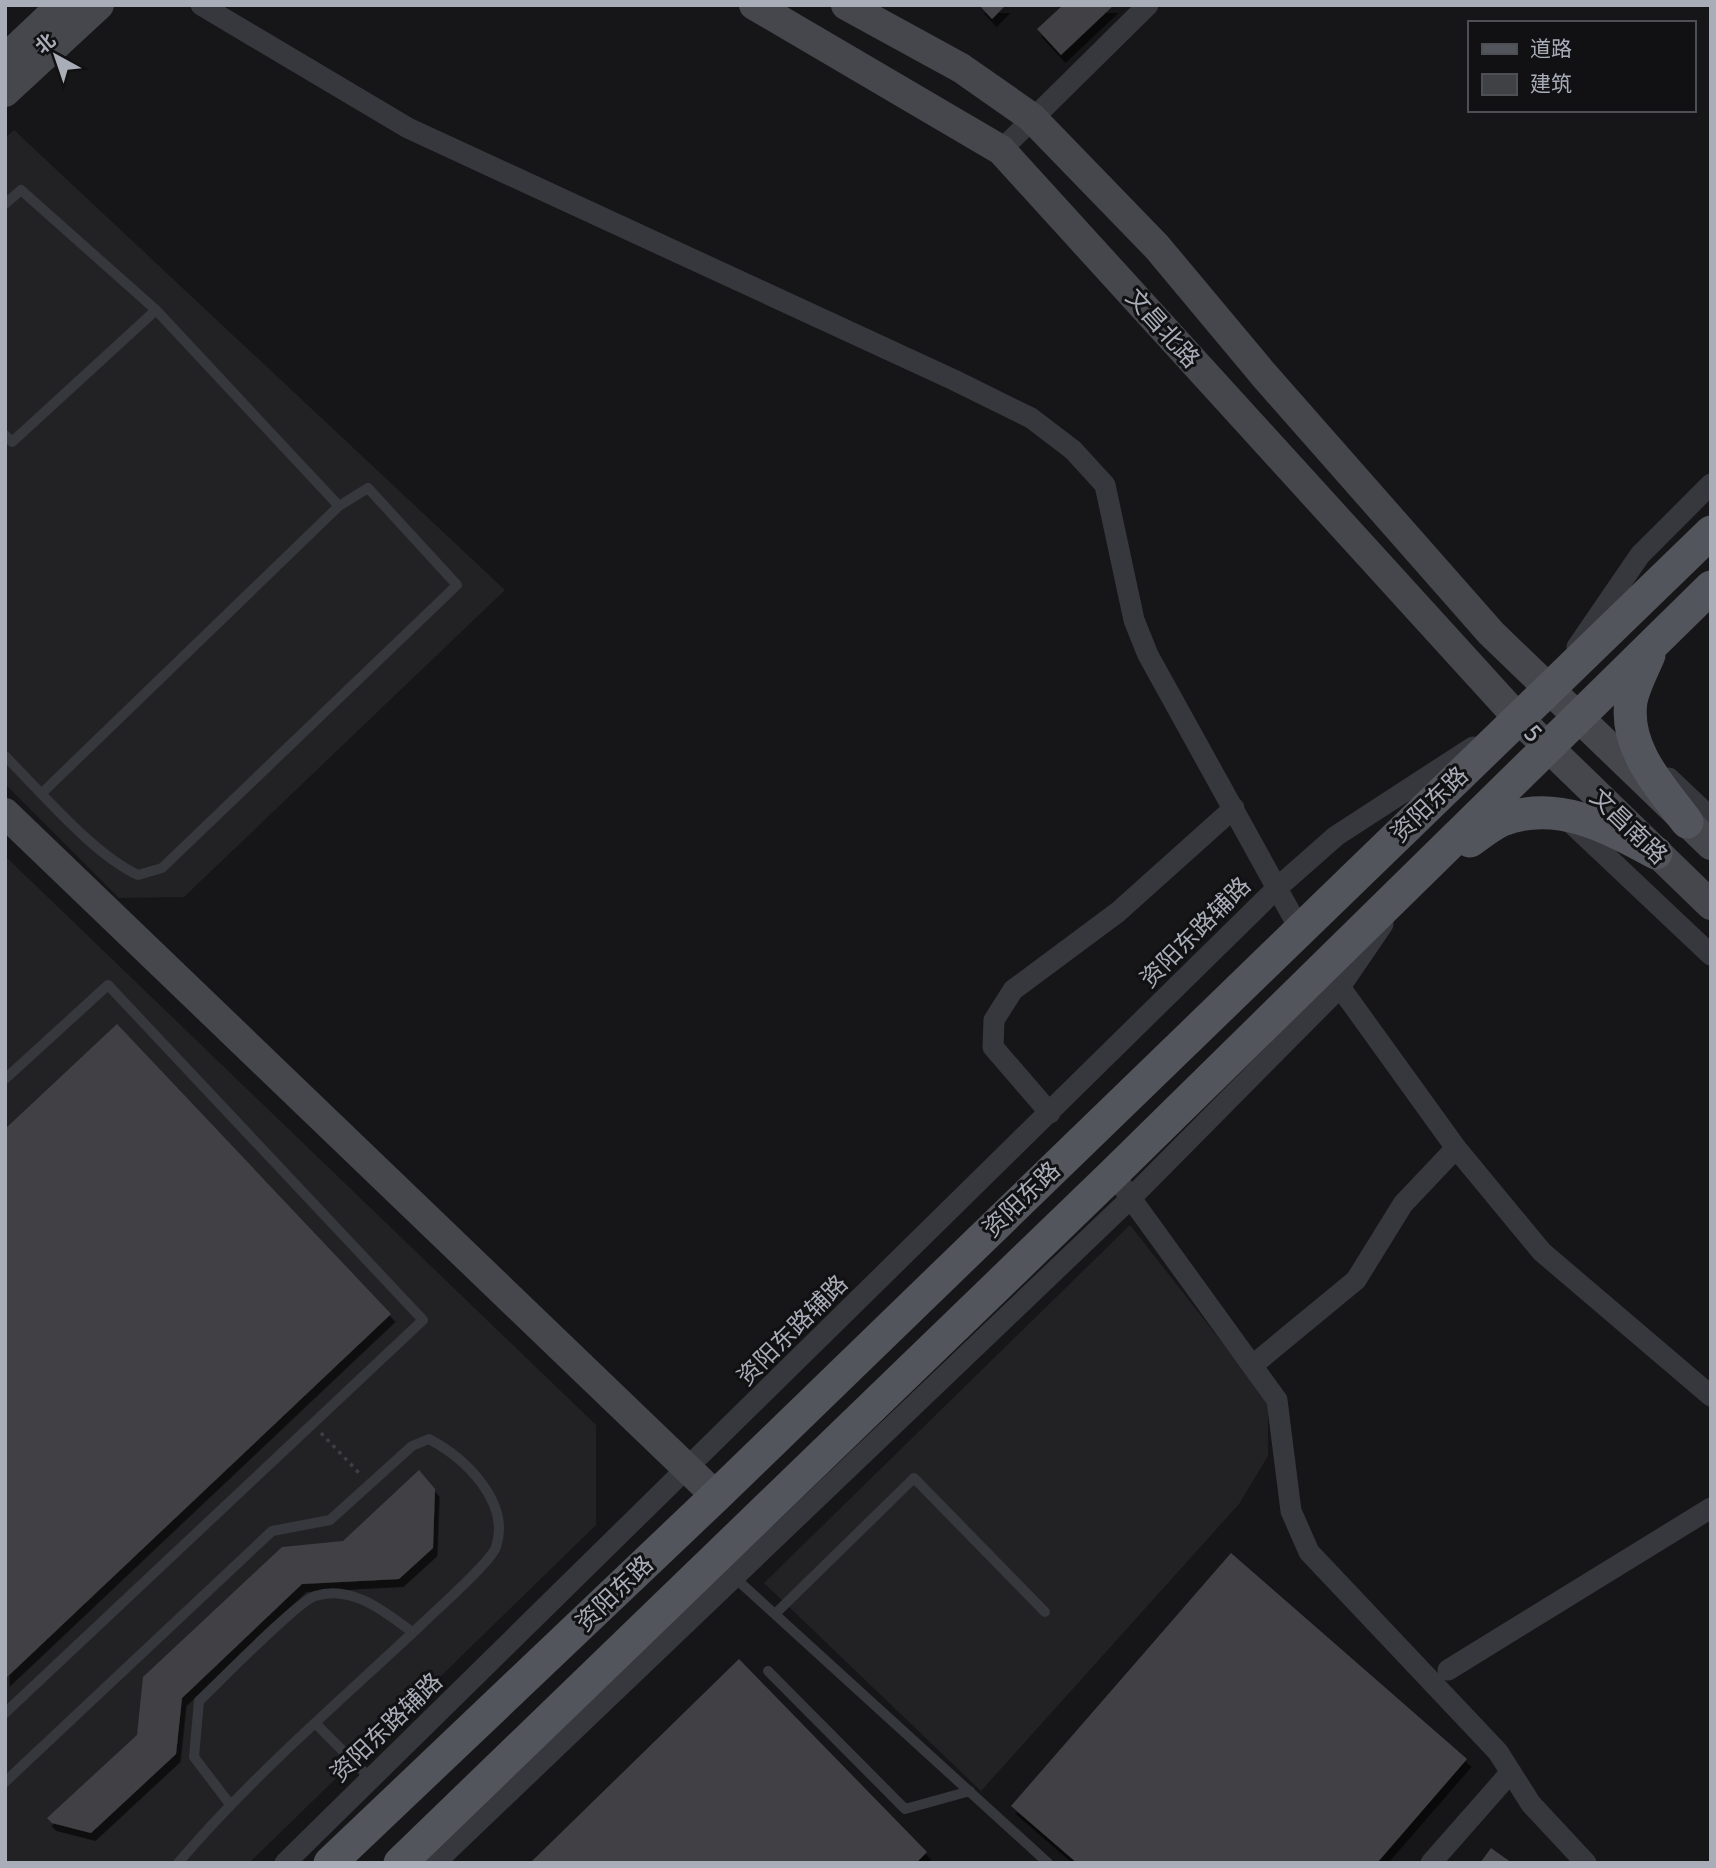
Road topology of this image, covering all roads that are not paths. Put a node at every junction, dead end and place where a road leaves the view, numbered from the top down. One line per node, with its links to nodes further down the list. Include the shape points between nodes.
1 (62, 5): 7 (main road)
2 (99, 5): 8 (main road)
3 (201, 5): 26 (street, via 408,128 954,380 1031,418 1073,450 1105,485 1134,620 1148,655)
4 (754, 5): 10 (main road, 文昌北路)
5 (846, 5): 9 (main road, 文昌南路, via 961,68)
6 (1148, 5): 9 (street)
7 (5, 59)
8 (5, 92)
9 (1031, 117): 10 (street); 20 (main road, 文昌南路, via 1157,247 1491,633)
10 (1001, 149): 22 (main road, 文昌北路)
11 (5, 204): 12 (lane, via 21,190)
12 (156, 310): 13 (lane); 15 (lane)
13 (7, 442)
14 (1711, 484): 20 (street, via 1640,555)
15 (339, 506): 25 (lane); 25 (lane, via 368,488 457,585 162,868 138,875 116,865)
16 (1711, 532): 20 (main road, 资阳东路)
17 (1711, 587): 19 (main road, 资阳东路)
18 (1711, 602): 19 (street)
19 (1653, 644): 21 (main road, 资阳东路); 29 (main road, via 1631,701 1633,737 1646,767)
20 (1548, 689): 21 (main road, 文昌南路); 22 (main road, 资阳东路)
21 (1578, 717): 23 (main road, 资阳东路); 29 (main road, 文昌南路)
22 (1518, 718): 23 (main road, 5); 34 (street, 资阳东路辅路, via 1336,836); 36 (main road, 资阳东路)
23 (1547, 748): 32 (main road, 文昌南路); 33 (main road, 资阳东路)
24 (5, 756): 25 (lane)
25 (42, 793)
26 (1234, 808): 34 (street); 40 (street, via 1118,912 1013,990 994,1020 993,1046)
27 (5, 813): 45 (main road)
28 (1561, 814): 32 (main road, via 1611,828); 33 (main road, via 1531,812 1500,821); 37 (street)
29 (1699, 820): 31 (main road, 文昌南路)
30 (5, 838): 45 (main road)
31 (1711, 845)
32 (1656, 853): 35 (main road, 文昌南路)
33 (1413, 880): 38 (main road, 资阳东路)
34 (1278, 888): 36 (street); 40 (street, 资阳东路辅路)
35 (1711, 905)
36 (1299, 928): 46 (main road, 资阳东路)
37 (1711, 956)
38 (1333, 977): 41 (street); 42 (main road, 资阳东路)
39 (5, 1079): 54 (lane, via 108,985 423,1320)
40 (1050, 1112): 45 (street, 资阳东路辅路)
41 (1456, 1148): 43 (street, via 1403,1204 1356,1280); 44 (street, via 1542,1252)
42 (1122, 1186): 43 (street); 48 (main road, 资阳东路)
43 (1253, 1365): 56 (street, via 1277,1400 1291,1511 1310,1552 1498,1752)
44 (1711, 1396)
45 (682, 1476): 46 (main road); 57 (street, 资阳东路辅路)
46 (709, 1502): 60 (main road, 资阳东路)
47 (1711, 1508): 52 (street)
48 (725, 1567): 50 (lane); 62 (main road, 资阳东路)
49 (1045, 1612): 50 (lane, via 914,1478)
50 (775, 1614): 59 (lane)
51 (412, 1632): 55 (lane); 58 (lane, via 495,1550 500,1520 489,1493 446,1448 429,1439 412,1446 330,1520 272,1531); 61 (lane, via 375,1604 344,1595 314,1596 276,1628 199,1701 194,1757)
52 (1448, 1670)
53 (768, 1671): 59 (lane, via 905,1809)
54 (5, 1713)
55 (315, 1723): 57 (lane); 61 (lane)
56 (1511, 1772): 67 (street); 68 (street, via 1531,1804)
57 (371, 1779): 60 (street); 64 (street, 资阳东路辅路)
58 (5, 1782)
59 (970, 1791): 66 (lane)
60 (394, 1802): 65 (main road, 资阳东路)
61 (229, 1803): 63 (lane)
62 (415, 1861)
63 (178, 1863)
64 (285, 1863)
65 (330, 1863)
66 (1048, 1863)
67 (1431, 1863)
68 (1586, 1863)

